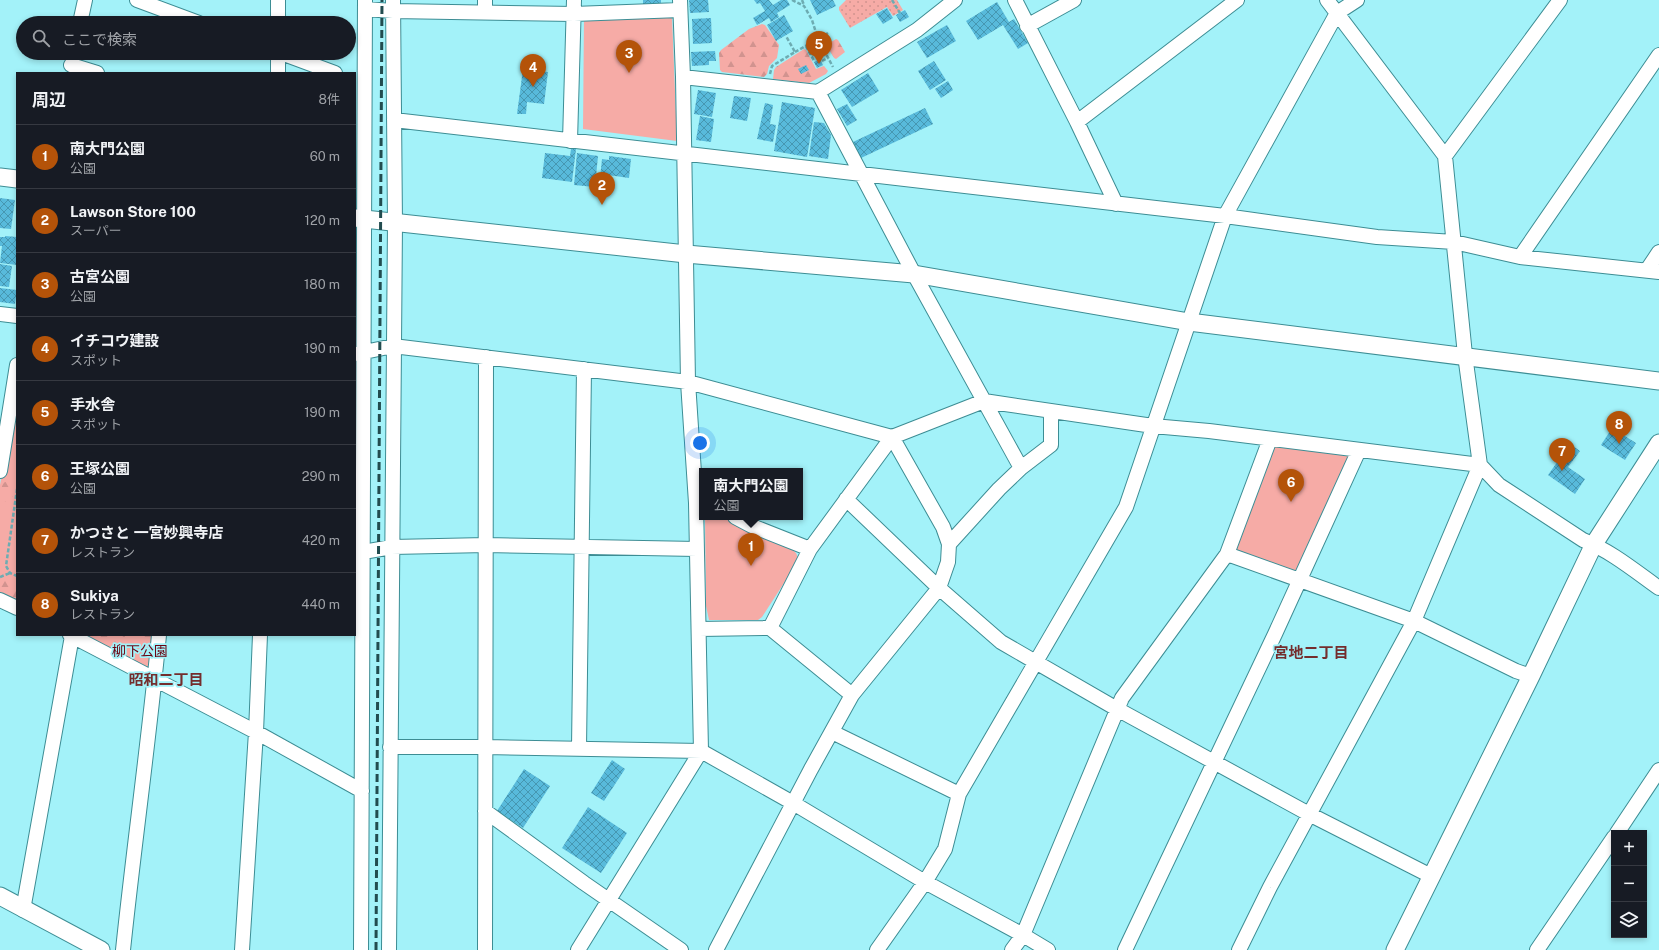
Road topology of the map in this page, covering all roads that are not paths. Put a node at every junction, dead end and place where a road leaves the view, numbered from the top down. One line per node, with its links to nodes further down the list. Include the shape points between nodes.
1 (85, 0): 17 (street)
2 (137, 0): 18 (street)
3 (278, 0): 19 (street)
4 (955, 0): 30 (street, via 917,30)
5 (1015, 0): 20 (street)
6 (1074, 0): 20 (street)
7 (1237, 0): 32 (street)
8 (1327, 0): 16 (street)
9 (1357, 0): 16 (street)
10 (1560, 0): 35 (street)
11 (365, 4): 12 (street); 29 (street)
12 (393, 5): 14 (street); 31 (street)
13 (680, 5): 15 (street); 28 (street)
14 (485, 6): 15 (street)
15 (574, 7): 33 (street)
16 (1337, 13): 35 (street); 40 (street)
17 (82, 16)
18 (180, 16)
19 (278, 16)
20 (1027, 26): 32 (street)
21 (1659, 55): 46 (street)
22 (279, 60): 26 (street)
23 (299, 60): 27 (street)
24 (72, 64): 25 (street)
25 (93, 72)
26 (278, 72)
27 (332, 72)
28 (683, 77): 30 (street); 34 (street)
29 (360, 82): 41 (street)
30 (818, 92): 36 (street)
31 (394, 120): 33 (street); 42 (street)
32 (1077, 122): 39 (street)
33 (570, 141): 34 (street)
34 (685, 153): 36 (street); 45 (street)
35 (1445, 156): 43 (street)
36 (862, 175): 39 (street); 48 (street)
37 (0, 177): 38 (street)
38 (16, 179)
39 (1116, 204): 40 (street)
40 (1226, 216): 43 (street, via 1377,237); 51 (street)
41 (360, 218): 42 (street); 53 (street)
42 (395, 223): 45 (street); 52 (street)
43 (1454, 242): 46 (street); 54 (street)
44 (1659, 252): 47 (street)
45 (686, 254): 48 (street); 58 (street)
46 (1520, 257): 47 (street)
47 (1653, 271)
48 (914, 274): 51 (street); 61 (street)
49 (0, 314): 50 (street)
50 (16, 316)
51 (1189, 322): 54 (street); 63 (street)
52 (394, 346): 53 (street); 55 (street); 77 (street)
53 (359, 353): 81 (street)
54 (1465, 355): 57 (street); 68 (street)
55 (486, 357): 56 (street); 76 (street)
56 (584, 369): 58 (street); 78 (street)
57 (1659, 381)
58 (688, 382): 64 (street); 72 (street)
59 (16, 383): 60 (street)
60 (15, 400): 70 (street)
61 (984, 401): 62 (street); 64 (street); 69 (street)
62 (1051, 412): 63 (street); 69 (street, via 1051,445)
63 (1153, 426): 65 (street); 94 (street, via 1126,507)
64 (892, 437): 71 (street); 74 (street, via 943,527)
65 (1270, 439): 67 (street); 82 (street)
66 (1659, 443): 75 (street)
67 (1359, 450): 68 (street); 83 (street)
68 (1480, 465): 75 (street, via 1499,485 1583,540); 88 (street)
69 (1022, 468): 74 (street, via 999,488)
70 (0, 471)
71 (846, 498): 79 (street); 85 (street)
72 (699, 502): 80 (street)
73 (741, 520): 79 (street)
74 (949, 544): 85 (street, via 948,562)
75 (1594, 544): 84 (street); 95 (street)
76 (486, 545): 77 (street); 78 (street); 102 (street)
77 (392, 547): 81 (street); 101 (street)
78 (581, 547): 80 (street); 103 (street)
79 (810, 548): 89 (street)
80 (697, 549): 90 (street)
81 (359, 552): 107 (street)
82 (1227, 554): 83 (street); 98 (street, via 1122,698)
83 (1300, 580): 88 (street); 105 (street)
84 (1658, 586)
85 (939, 588): 94 (street, via 1001,642); 97 (street)
86 (0, 600): 87 (street)
87 (16, 608)
88 (1414, 621): 95 (street); 111 (street)
89 (770, 628): 90 (street); 97 (street)
90 (699, 629): 104 (street)
91 (71, 636): 96 (street); 118 (street)
92 (160, 636): 96 (street)
93 (260, 636): 99 (street)
94 (1036, 663): 98 (street); 108 (street)
95 (1531, 676): 114 (street)
96 (155, 679): 99 (street); 121 (street)
97 (852, 695): 100 (street)
98 (1117, 709): 105 (street); 119 (street)
99 (256, 732): 107 (street); 122 (street)
100 (832, 732): 108 (street); 109 (street)
101 (390, 746): 102 (street); 124 (street)
102 (485, 746): 103 (street); 110 (street)
103 (579, 748): 104 (street)
104 (701, 751): 109 (street); 117 (street)
105 (1214, 762): 111 (street); 132 (street)
106 (1659, 770): 112 (street)
107 (362, 791): 123 (street)
108 (959, 794): 115 (street, via 945,849)
109 (793, 803): 115 (street); 128 (street)
110 (485, 811): 117 (street); 125 (street)
111 (1309, 814): 114 (street); 133 (street)
112 (1618, 830)
113 (1611, 841): 135 (street)
114 (1431, 876): 134 (street)
115 (925, 882): 119 (street); 129 (street)
116 (0, 896): 118 (street)
117 (609, 900): 126 (street); 127 (street)
118 (23, 910): 120 (street)
119 (1023, 935): 130 (street); 131 (street)
120 (101, 950)
121 (123, 950)
122 (242, 950)
123 (361, 950)
124 (389, 950)
125 (485, 950)
126 (578, 950)
127 (681, 950)
128 (716, 950)
129 (877, 950)
130 (1012, 950)
131 (1048, 950)
132 (1125, 950)
133 (1239, 950)
134 (1395, 950)
135 (1537, 950)

